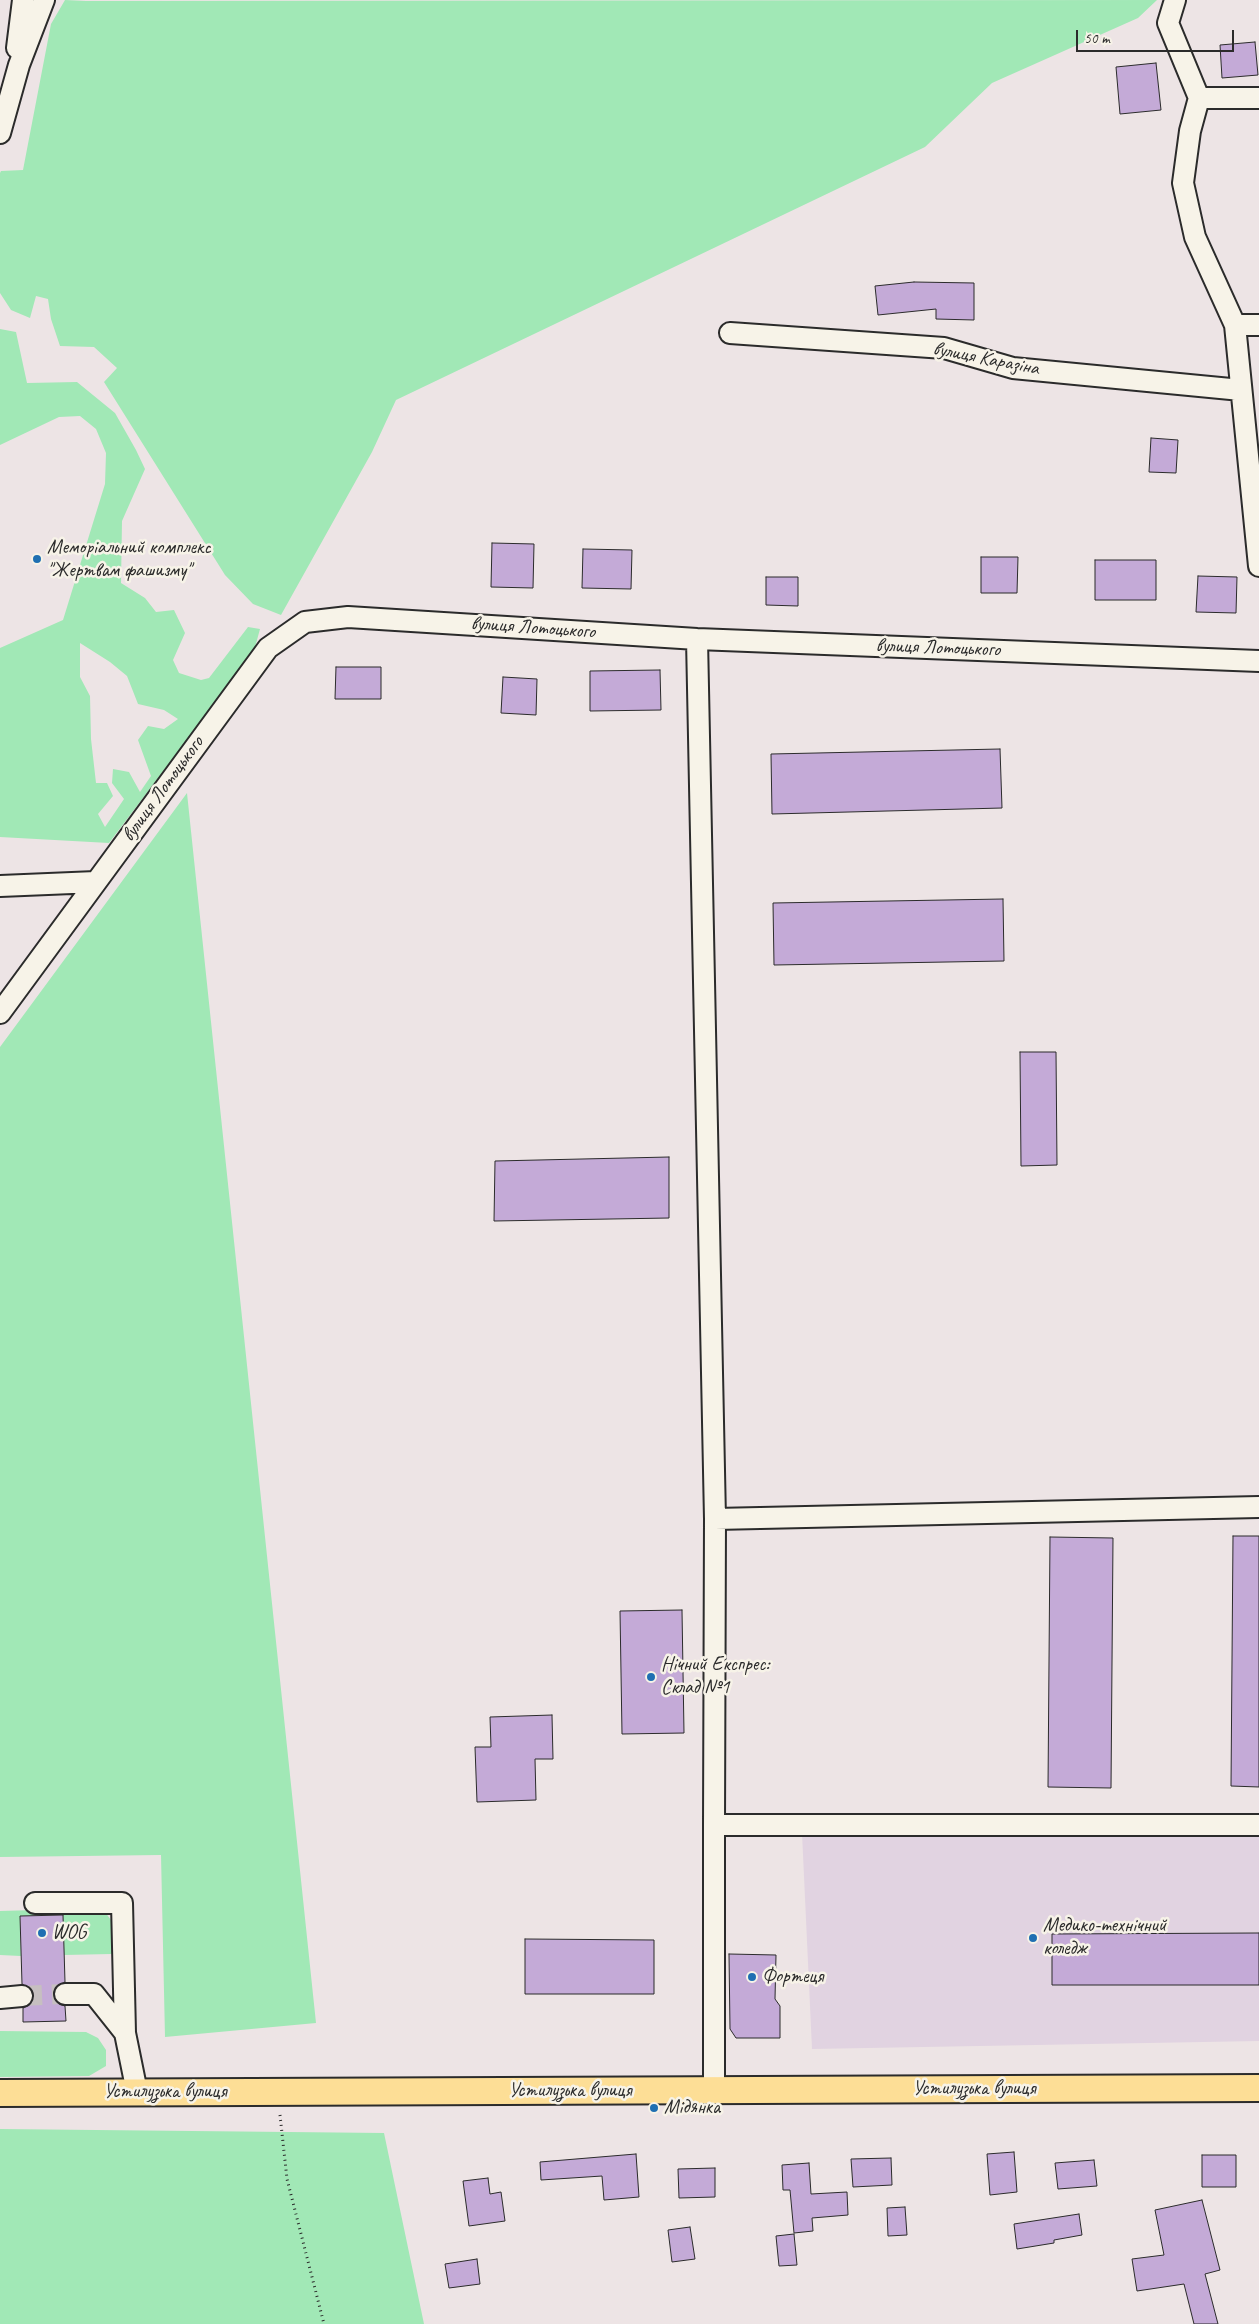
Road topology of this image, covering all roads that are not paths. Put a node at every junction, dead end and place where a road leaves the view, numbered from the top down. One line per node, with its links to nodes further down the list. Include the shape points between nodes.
1 (23, 0): 4 (street)
2 (44, 0): 4 (street)
3 (1175, 0): 5 (street, via 1168,23)
4 (11, 90): 7 (street)
5 (1199, 98): 6 (street); 8 (street, via 1190,131 1183,183 1195,236)
6 (1259, 98)
7 (0, 133)
8 (1235, 325): 9 (street); 11 (street)
9 (1259, 325)
10 (730, 334): 11 (street, вулиця Каразіна, via 944,348 1013,368)
11 (1241, 390): 12 (street)
12 (1255, 500): 13 (street)
13 (1259, 566)
14 (698, 639): 15 (street, вулиця Лотоцького); 16 (street, вулиця Лотоцького, via 348,617 305,622 268,648); 20 (street)
15 (1259, 661)
16 (96, 882): 17 (street); 18 (street, вулиця Лотоцького)
17 (0, 886)
18 (0, 1013)
19 (1259, 1507): 20 (street)
20 (715, 1519): 21 (street)
21 (714, 1825): 22 (street); 29 (street)
22 (1259, 1825)
23 (36, 1903): 27 (street, via 122,1903)
24 (65, 1994): 27 (street, via 94,1994)
25 (22, 1996): 26 (street)
26 (0, 1998)
27 (125, 2033): 31 (street)
28 (1259, 2088): 29 (main road, Устилузька вулиця)
29 (714, 2090): 31 (main road, Устилузька вулиця)
30 (0, 2092): 31 (main road, Устилузька вулиця)
31 (137, 2092)

